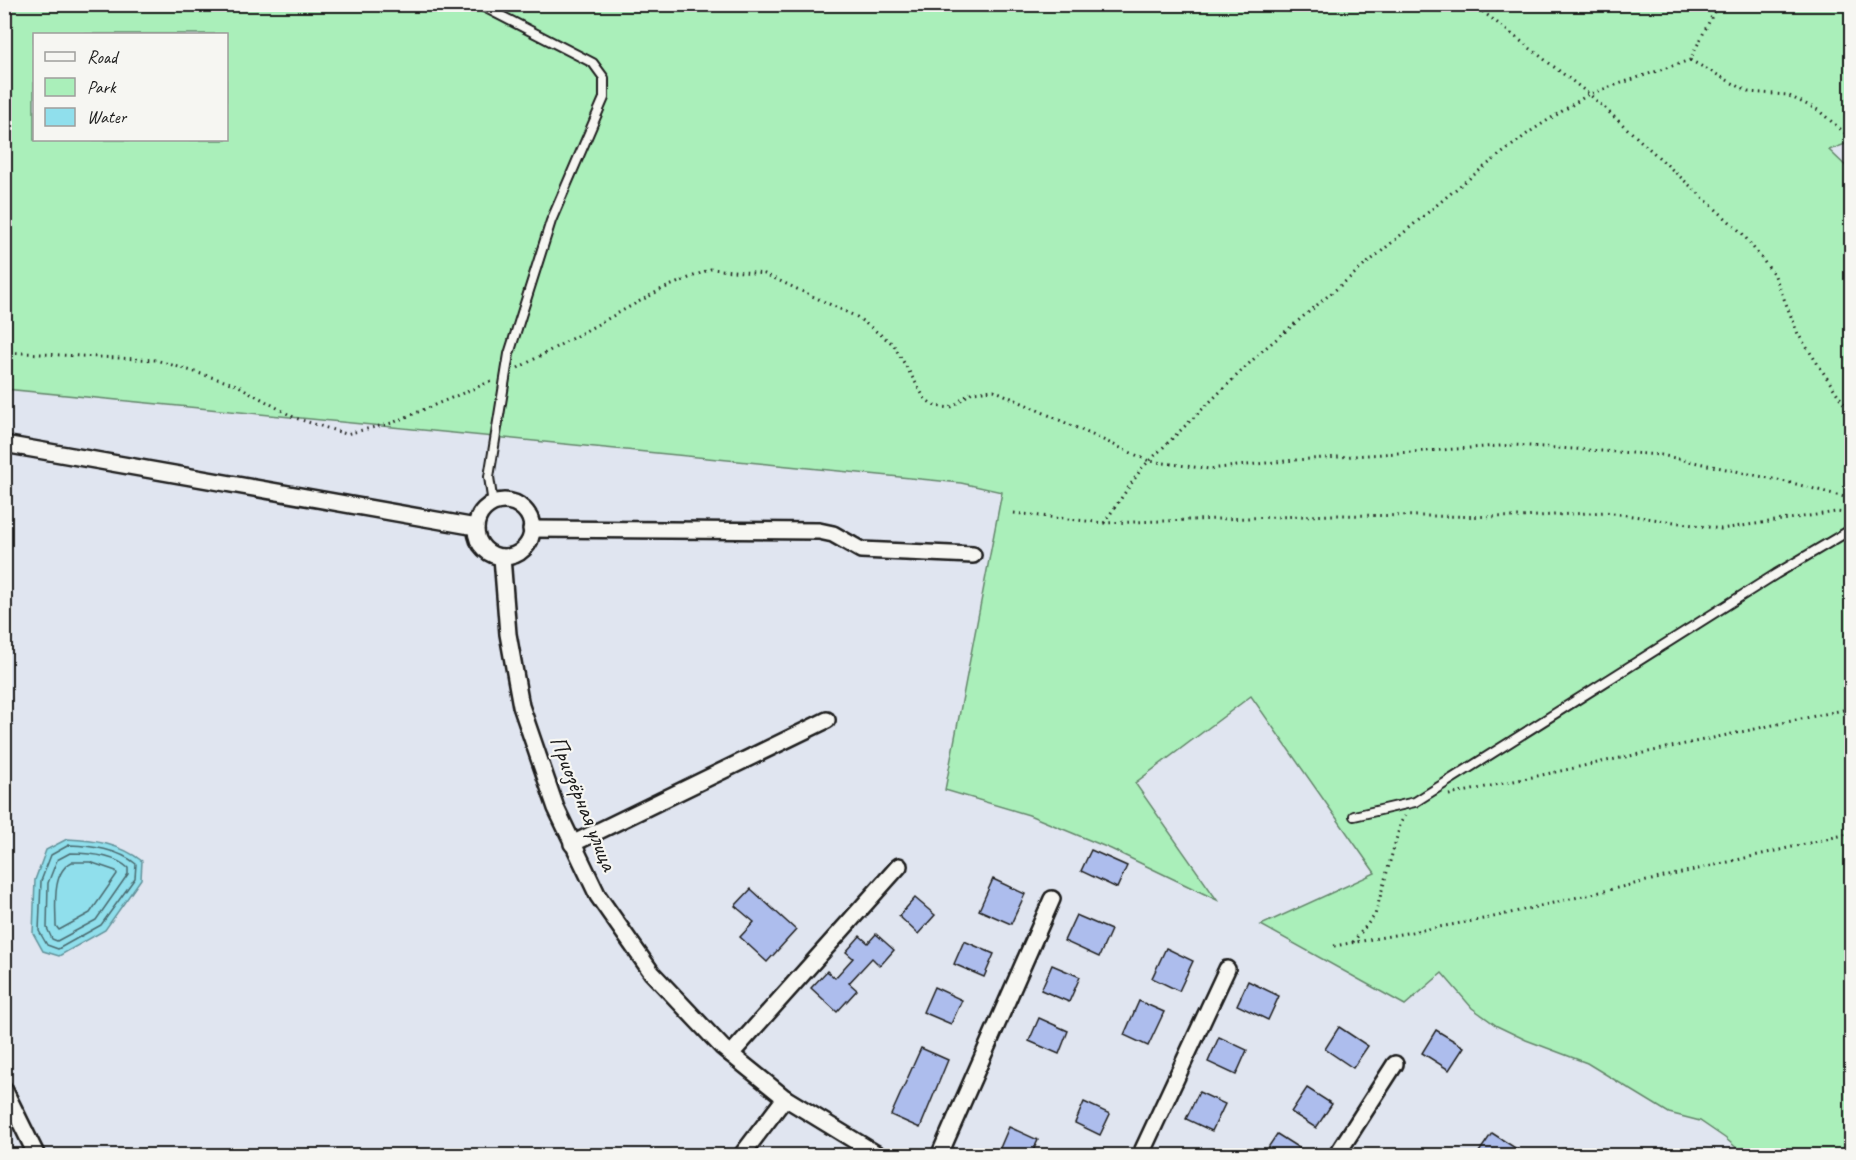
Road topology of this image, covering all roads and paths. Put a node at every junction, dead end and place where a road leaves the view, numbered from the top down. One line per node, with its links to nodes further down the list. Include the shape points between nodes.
1 (478, 4): 8 (lane, via 593,63 603,78 604,98 551,221)
2 (1473, 4): 5 (path)
3 (1719, 4): 4 (path)
4 (1690, 60): 5 (path); 6 (path, via 1749,92 1787,95 1818,110)
5 (1589, 94): 9 (path, via 1742,233 1775,276 1798,334); 11 (path, via 1531,131 1403,231 1262,351)
6 (1851, 139)
7 (4, 352): 8 (path, via 156,360 237,385 295,418 346,434 392,423)
8 (505, 376): 11 (path, via 662,289 711,268 765,274 857,317 884,337 893,344 925,399 935,406 950,408 972,392 994,390); 13 (lane, via 489,477)
9 (1851, 416)
10 (4, 444): 17 (street)
11 (1149, 461): 12 (path, via 1209,469 1514,445 1661,455); 16 (path)
12 (1851, 499)
13 (493, 504): 17 (street, via 481,513); 18 (street, via 508,502 522,508)
14 (1014, 513): 16 (path)
15 (1851, 514): 16 (path, via 1836,512 1721,529 1606,512 1521,517 1334,515)
16 (1104, 523)
17 (476, 527): 21 (street, via 483,547)
18 (531, 529): 20 (street, via 819,531 833,534 861,550); 21 (street, via 523,549)
19 (1851, 529): 24 (lane)
20 (973, 555)
21 (502, 557): 27 (street, Приозёрная улица, via 508,634 521,706 555,808)
22 (1851, 708): 24 (path)
23 (827, 720): 27 (street)
24 (1415, 802): 25 (lane); 30 (path, via 1401,822 1375,915)
25 (1354, 816)
26 (1851, 833): 30 (path, via 1489,918)
27 (572, 844): 33 (street, Приозёрная улица, via 598,896 652,974)
28 (899, 866): 33 (street)
29 (1052, 899): 40 (street)
30 (1353, 942): 31 (path)
31 (1334, 946)
32 (1227, 969): 41 (street)
33 (731, 1054): 36 (street, Приозёрная улица)
34 (1395, 1064): 42 (street)
35 (4, 1089): 37 (street)
36 (785, 1098): 38 (street); 39 (street, Приозёрная улица)
37 (37, 1155)
38 (741, 1155)
39 (880, 1155)
40 (939, 1155)
41 (1140, 1155)
42 (1336, 1155)

